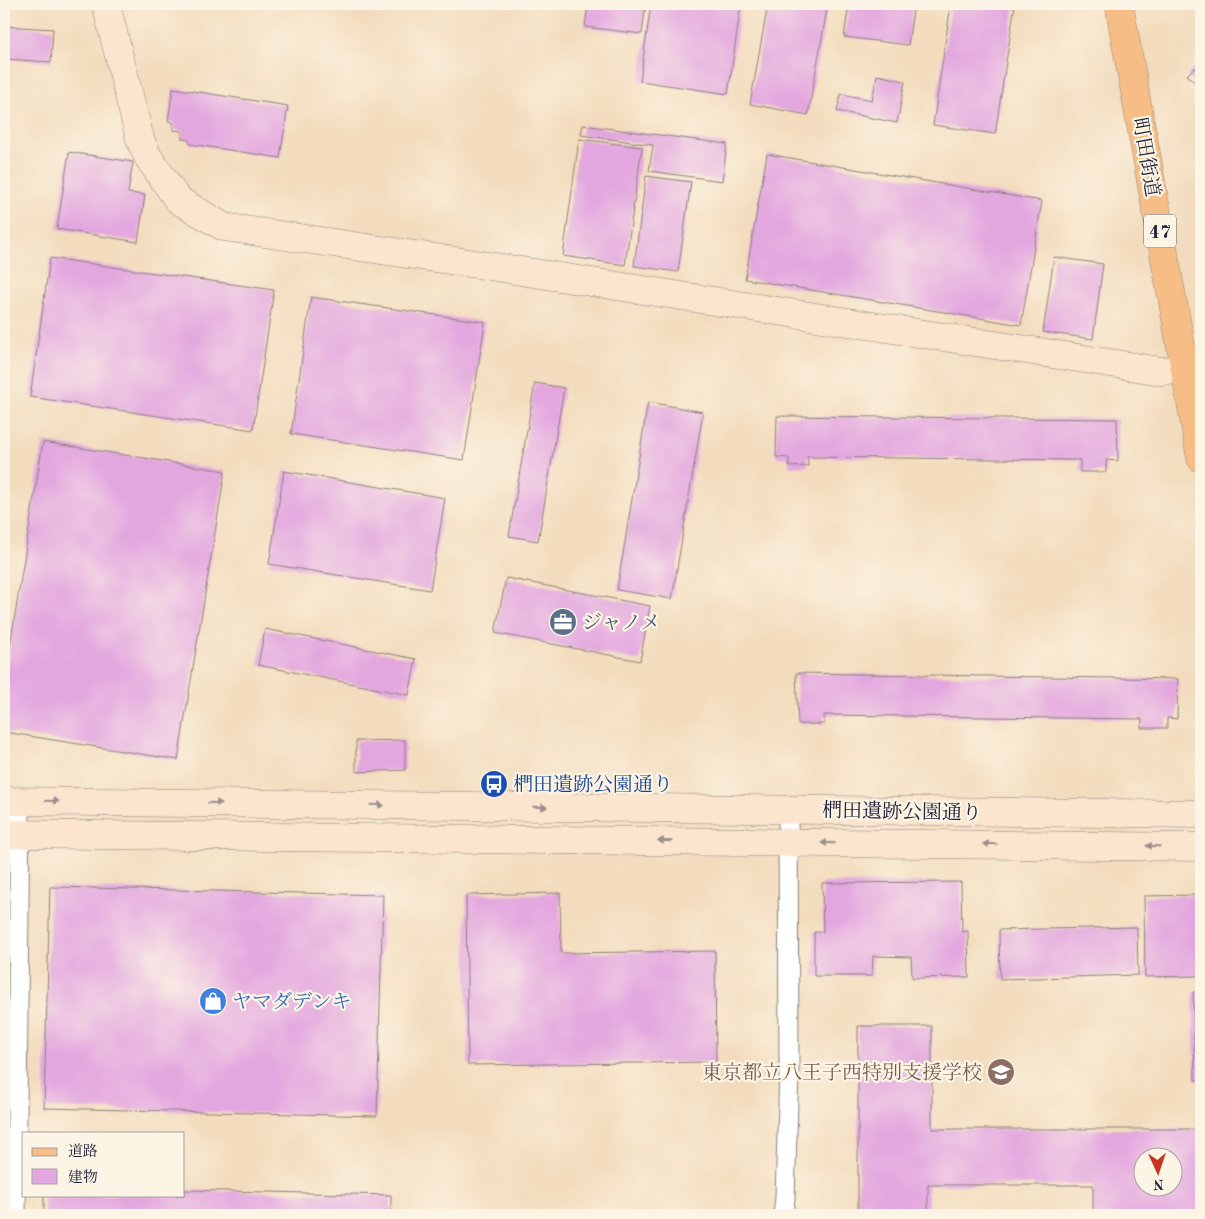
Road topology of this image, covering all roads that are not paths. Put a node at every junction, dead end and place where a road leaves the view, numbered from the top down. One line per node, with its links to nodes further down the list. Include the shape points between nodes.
1 (106, 4): 3 (street, via 140,139 148,157 178,200 224,227 1161,371)
2 (1119, 4): 3 (main road, 町田街道 / 47)
3 (1184, 369): 4 (main road, 町田街道 / 47)
4 (1200, 449)
5 (12, 801): 6 (street, 椚田遺跡公園通り, one-way to 6); 8 (street)
6 (788, 810): 7 (street, 椚田遺跡公園通り); 9 (street)
7 (1201, 814)
8 (12, 834): 9 (street, 椚田遺跡公園通り, one-way to 8); 11 (street)
9 (788, 842): 10 (street, 椚田遺跡公園通り, one-way to 9); 13 (street, via 789,1071)
10 (1201, 847)
11 (10, 1082): 12 (street)
12 (16, 1215)
13 (783, 1215)

